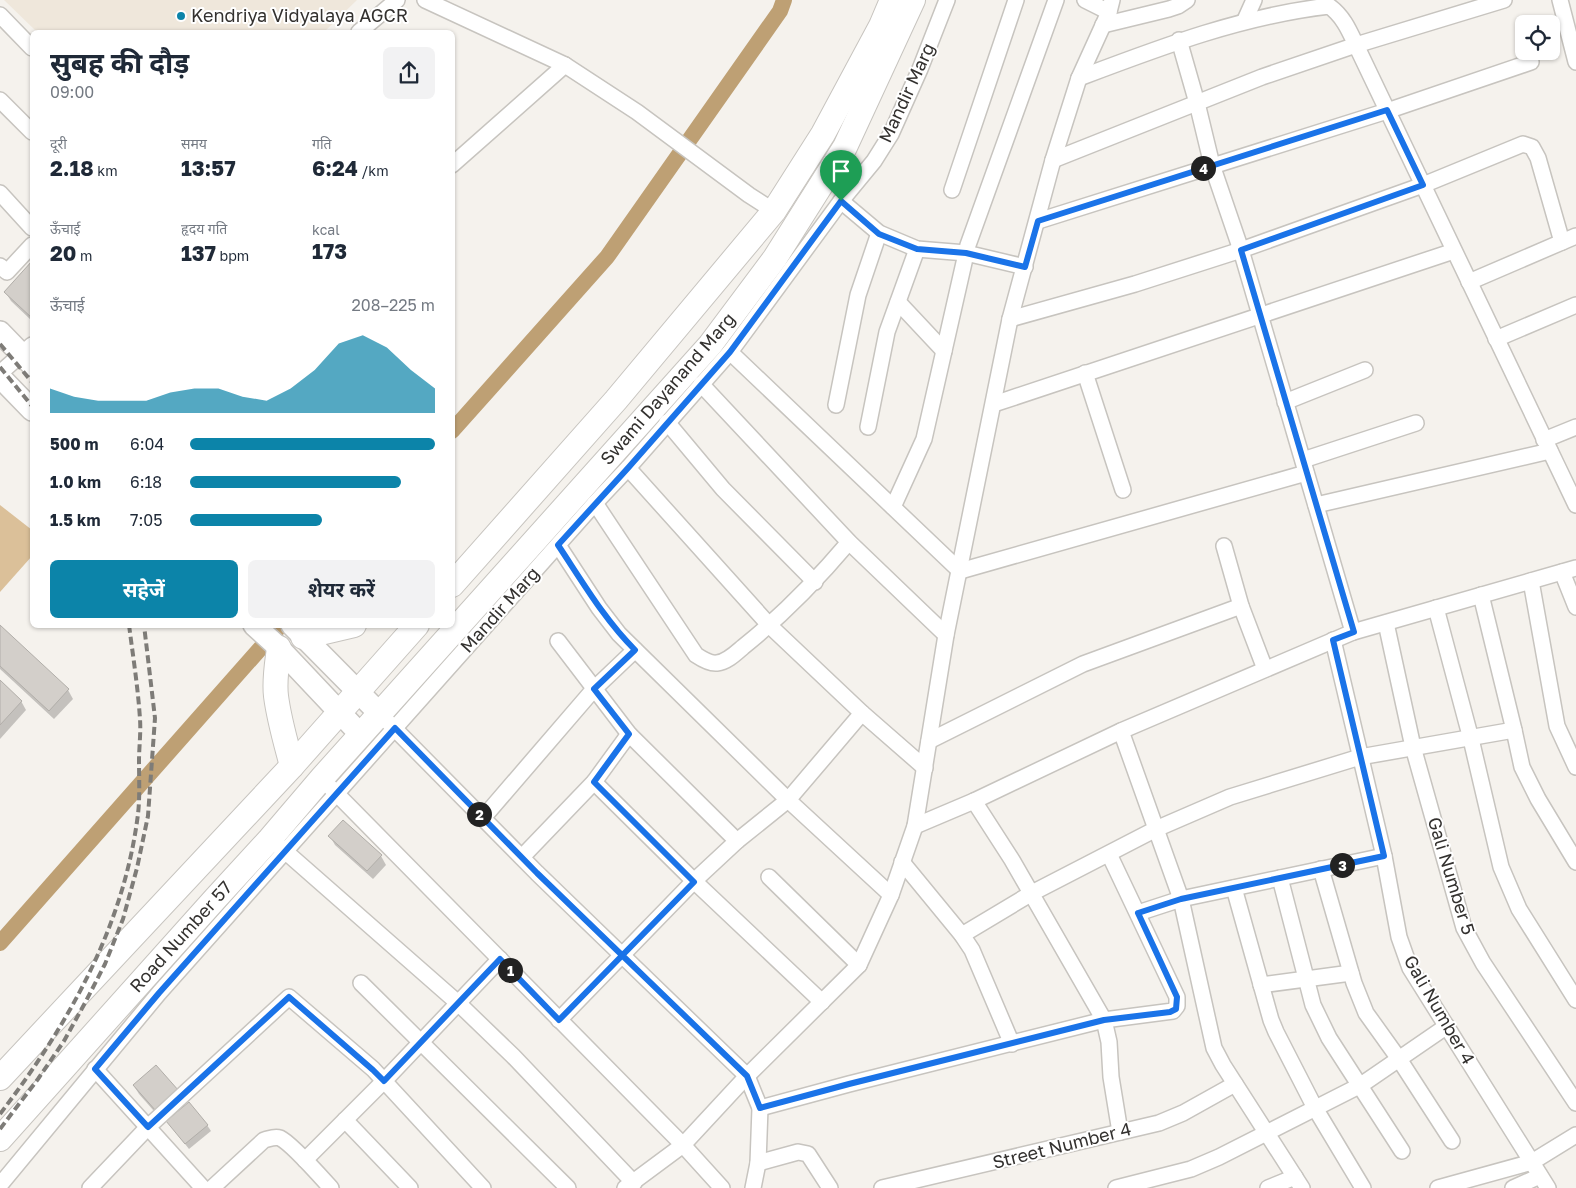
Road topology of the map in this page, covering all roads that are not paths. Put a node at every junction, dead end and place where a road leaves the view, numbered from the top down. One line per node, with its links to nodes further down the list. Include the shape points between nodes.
1 (397, 0): 17 (street)
2 (425, 0): 23 (street)
3 (892, 0): 36 (main road, Swami Dayanand Marg, via 823,134)
4 (913, 0): 108 (main road, Swami Dayanand Marg, via 845,147 769,266 710,345)
5 (947, 0): 35 (street, Mandir Marg, via 891,134 874,161)
6 (1016, 0): 33 (street)
7 (1056, 0): 45 (street)
8 (1085, 0): 14 (street)
9 (1187, 0): 14 (street, via 1169,9)
10 (1254, 0): 16 (street)
11 (1504, 0): 13 (street)
12 (1560, 0): 22 (street)
13 (1454, 7): 19 (street)
14 (1108, 12): 24 (street)
15 (0, 15): 20 (street)
16 (1245, 20): 18 (street); 19 (street, via 1329,6 1342,17)
17 (361, 30)
18 (1178, 40): 24 (street); 26 (street)
19 (1356, 45): 26 (street, via 1262,76); 27 (street)
20 (30, 46)
21 (1531, 62): 27 (street)
22 (1576, 62)
23 (565, 65): 30 (street); 36 (street, via 637,112)
24 (1080, 78): 29 (street)
25 (0, 100): 28 (street)
26 (1197, 103): 29 (street); 31 (street)
27 (1387, 110): 31 (street); 32 (street)
28 (30, 130)
29 (1053, 160): 37 (street)
30 (455, 162)
31 (1212, 165): 37 (street); 43 (street)
32 (1423, 185): 40 (street, via 1523,144 1528,145 1538,158); 43 (street); 44 (street)
33 (952, 190)
34 (0, 193): 38 (street)
35 (841, 201): 39 (street); 56 (street, Mandir Marg)
36 (774, 211): 85 (main road, Swami Dayanand Marg, via 616,400)
37 (1038, 221): 47 (street)
38 (30, 226)
39 (879, 234): 42 (street); 65 (street, via 858,294)
40 (1569, 239): 48 (street)
41 (30, 247): 46 (street, via 7,272)
42 (917, 249): 45 (street); 49 (street)
43 (1241, 250): 51 (street); 52 (street)
44 (1454, 251): 48 (street); 51 (street)
45 (966, 253): 47 (street); 55 (street)
46 (0, 266)
47 (1025, 267): 52 (street)
48 (1469, 282): 54 (street)
49 (898, 302): 55 (street); 69 (street, via 886,332)
50 (1576, 305): 54 (street)
51 (1260, 314): 60 (street); 63 (street)
52 (1010, 319): 64 (street)
53 (0, 332): 57 (main road)
54 (1496, 339): 71 (street)
55 (944, 351): 78 (street, via 924,439)
56 (730, 352): 62 (street, Mandir Marg); 78 (street)
57 (29, 355): 59 (street)
58 (1365, 370): 63 (street)
59 (0, 373)
60 (1085, 373): 64 (street); 74 (street)
61 (0, 377): 66 (main road)
62 (701, 384): 67 (street, Mandir Marg); 79 (street)
63 (1285, 402): 72 (street)
64 (994, 404): 83 (street)
65 (836, 405)
66 (30, 408)
67 (667, 422): 73 (street, Mandir Marg); 86 (street, via 723,489)
68 (1416, 423): 72 (street)
69 (868, 427)
70 (1576, 427): 71 (street)
71 (1547, 446): 75 (street); 77 (street)
72 (1304, 466): 77 (street); 83 (street)
73 (628, 468): 76 (street, Mandir Marg); 92 (street)
74 (1123, 490)
75 (1575, 498)
76 (595, 503): 80 (street, Mandir Marg); 92 (street, via 696,655 718,664)
77 (1316, 505): 97 (street)
78 (893, 507): 83 (street)
79 (849, 542): 86 (street); 98 (street)
80 (558, 545): 102 (street, via 599,608); 108 (street, Mandir Marg)
81 (1224, 546): 88 (street)
82 (1569, 570): 84 (street); 89 (street)
83 (960, 571): 98 (street)
84 (1531, 581): 87 (street); 118 (street, via 1557,726)
85 (455, 582)
86 (816, 582): 92 (street)
87 (1481, 596): 90 (street); 109 (street)
88 (1241, 606): 103 (street); 114 (street, via 1083,664)
89 (1576, 607)
90 (1436, 608): 91 (street); 113 (street)
91 (1386, 623): 97 (street); 115 (street, Gali Number 5)
92 (770, 626): 107 (street)
93 (257, 628): 101 (main road)
94 (326, 628): 96 (main road)
95 (414, 628): 105 (main road)
96 (297, 631): 105 (main road)
97 (1354, 632): 99 (street)
98 (946, 635): 114 (street)
99 (1333, 640): 103 (street); 116 (street, Gali Number 4)
100 (558, 641): 104 (street)
101 (278, 647): 106 (main road); 117 (main road, via 276,695)
102 (635, 650): 104 (street); 122 (street)
103 (1265, 669): 110 (street)
104 (594, 689): 111 (street); 124 (street)
105 (358, 692): 106 (main road); 108 (main road)
106 (339, 712): 112 (main road); 117 (main road, Road Number 57)
107 (862, 713): 119 (street); 122 (street)
108 (387, 721): 112 (main road, Swami Dayanand Marg); 121 (street, Mandir Marg); 124 (street)
109 (1514, 730): 113 (street); 133 (street, via 1528,781)
110 (1121, 731): 123 (street); 126 (street)
111 (629, 734): 120 (street); 127 (street)
112 (361, 735): 121 (main road, Road Number 57)
113 (1471, 739): 115 (street); 151 (street, via 1501,867 1519,909)
114 (929, 741): 119 (street)
115 (1413, 747): 116 (street); 166 (street, Gali Number 5, via 1464,928 1482,962)
116 (1360, 757): 126 (street, via 1230,797); 130 (street, Gali Number 4)
117 (292, 766): 162 (main road, Road Number 57)
118 (1576, 767)
119 (925, 768): 125 (street)
120 (594, 782): 131 (street); 137 (street)
121 (330, 786): 128 (main road, Road Number 57); 145 (street)
122 (788, 800): 127 (street); 140 (street)
123 (974, 801): 125 (street); 139 (street)
124 (483, 818): 131 (street)
125 (915, 826): 132 (street)
126 (1156, 830): 129 (street); 141 (street)
127 (737, 842): 137 (street)
128 (278, 845): 153 (street); 160 (street); 174 (main road, Road Number 57, via 215,899)
129 (1109, 854): 139 (street); 142 (street)
130 (1384, 856): 134 (street); 156 (street, Gali Number 4, via 1399,937 1410,968)
131 (522, 857): 144 (street)
132 (902, 862): 140 (street); 143 (street)
133 (1576, 862)
134 (1322, 869): 136 (street); 147 (street)
135 (769, 877): 146 (street)
136 (1280, 878): 138 (street); 148 (street)
137 (694, 882): 144 (street); 152 (street)
138 (1234, 888): 141 (street); 150 (street)
139 (1032, 893): 143 (street); 155 (street)
140 (892, 895): 146 (street)
141 (1181, 899): 142 (street); 164 (street, via 1214,1048)
142 (1138, 913): 155 (street, via 1177,997 1177,1006 1170,1012)
143 (962, 935): 158 (street, via 980,965)
144 (622, 955): 154 (street); 161 (street)
145 (500, 959): 153 (street); 154 (street)
146 (859, 965): 152 (street)
147 (1351, 973): 148 (street); 159 (street, via 1366,1013)
148 (1306, 979): 150 (street); 165 (street, via 1313,1005 1329,1038)
149 (360, 983): 157 (street)
150 (1262, 984): 168 (street, via 1276,1032)
151 (1576, 1000)
152 (822, 1002): 161 (street)
153 (458, 1003): 157 (street); 183 (street, via 513,1056)
154 (559, 1020): 176 (street)
155 (1104, 1020): 158 (street); 171 (street)
156 (1447, 1026): 159 (street); 180 (street, Gali Number 4)
157 (420, 1041): 163 (street); 190 (street)
158 (1012, 1044): 167 (street)
159 (1399, 1059): 165 (street); 175 (street)
160 (95, 1069): 170 (street); 182 (street)
161 (747, 1076): 167 (street); 176 (street)
162 (0, 1078)
163 (384, 1081): 169 (street); 170 (street, via 289,997); 189 (street)
164 (1235, 1084): 171 (street, Street Number 4, via 1183,1113 1159,1123); 172 (street)
165 (1361, 1086): 168 (street); 177 (street)
166 (1576, 1103)
167 (760, 1108): 179 (street)
168 (1315, 1108): 172 (street); 197 (street)
169 (345, 1120): 178 (street); 188 (street)
170 (148, 1127): 184 (street); 185 (street)
171 (1120, 1132): 194 (street, Street Number 4)
172 (1266, 1134): 181 (street); 195 (street, via 1191,1169)
173 (1576, 1135): 180 (street)
174 (0, 1139)
175 (1452, 1140)
176 (683, 1145): 183 (street); 191 (street)
177 (1402, 1151)
178 (305, 1160): 186 (street, via 281,1139 264,1140); 187 (street)
179 (758, 1163): 192 (street); 193 (street, via 798,1152 808,1154)
180 (1540, 1175): 198 (street); 199 (street)
181 (1299, 1182): 196 (street)
182 (0, 1185)
183 (630, 1186)
184 (90, 1188)
185 (203, 1188)
186 (212, 1188)
187 (331, 1188)
188 (410, 1188)
189 (483, 1188)
190 (568, 1188)
191 (722, 1188)
192 (753, 1188)
193 (830, 1188)
194 (882, 1188)
195 (1116, 1188)
196 (1268, 1188)
197 (1363, 1188)
198 (1438, 1188)
199 (1513, 1188)

